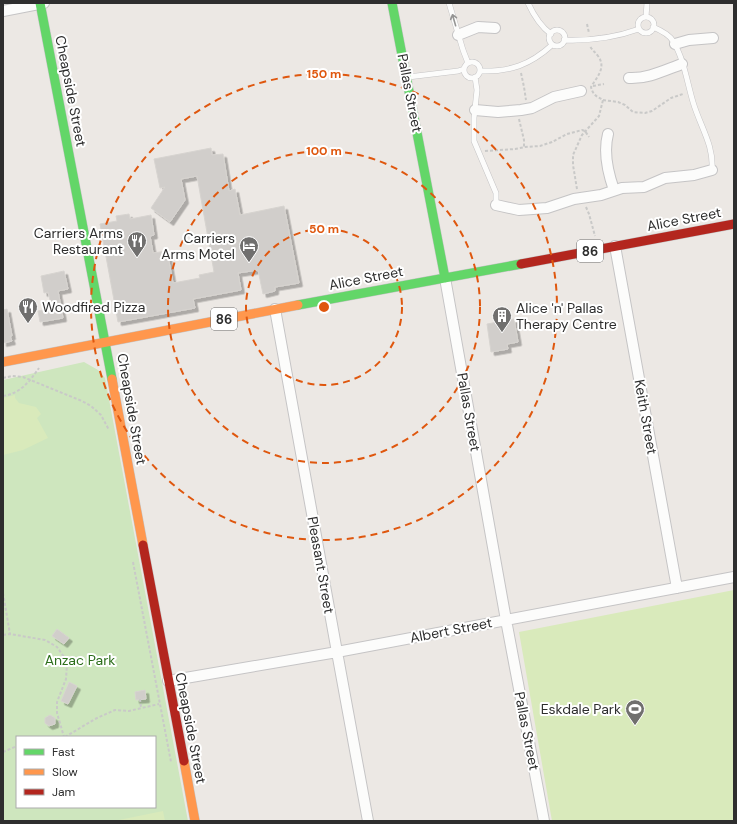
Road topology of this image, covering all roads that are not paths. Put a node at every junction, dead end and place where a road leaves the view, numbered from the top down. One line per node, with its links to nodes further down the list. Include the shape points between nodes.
1 (41, 3): 6 (street); 34 (street, Cheapside Street)
2 (392, 3): 21 (street, Pallas Street)
3 (449, 3): 12 (lane, one-way to 3)
4 (528, 3): 11 (lane, via 538,22)
5 (647, 3): 7 (lane)
6 (3, 11)
7 (646, 17): 8 (lane, via 652,21); 10 (lane, via 638,22)
8 (653, 26): 10 (lane, via 651,31 646,33); 15 (lane, via 669,36)
9 (495, 28): 12 (street, via 478,27)
10 (639, 30): 14 (lane, via 591,41)
11 (551, 34): 14 (lane, via 560,31 564,35); 16 (lane, via 549,40)
12 (458, 35): 17 (lane)
13 (713, 38): 15 (street)
14 (564, 40): 16 (lane, via 559,46)
15 (675, 44): 18 (lane)
16 (552, 45): 20 (lane, via 541,55 519,66 504,70)
17 (468, 63): 19 (lane); 20 (lane, via 476,63)
18 (682, 64): 23 (street, via 646,77); 27 (lane, via 695,108 710,144)
19 (464, 69): 21 (lane); 22 (lane, via 467,76)
20 (480, 71): 22 (lane)
21 (407, 77): 32 (street, Pallas Street)
22 (475, 77): 25 (lane)
23 (629, 78)
24 (581, 91): 25 (street, via 554,97 524,110)
25 (475, 110): 29 (lane, via 474,141 496,193)
26 (608, 134): 28 (street, via 608,169)
27 (712, 170): 28 (street, via 694,176 665,178 644,187)
28 (614, 190): 29 (street, via 547,208 519,210)
29 (496, 205)
30 (734, 224): 31 (street, Alice Street / 86)
31 (615, 246): 32 (street, Alice Street / 86); 37 (street, Keith Street)
32 (445, 278): 33 (street, Alice Street / 86); 38 (street, Pallas Street)
33 (275, 309): 34 (street, Alice Street / 86); 39 (street, Pleasant Street)
34 (105, 342): 35 (street, Alice Street / 86); 40 (street, Cheapside Street)
35 (3, 362)
36 (734, 577): 37 (street, Albert Street)
37 (677, 588): 38 (street, Albert Street)
38 (506, 620): 39 (street, Albert Street); 43 (street, Pallas Street)
39 (336, 652): 40 (street, Albert Street); 42 (street, Pleasant Street)
40 (168, 681): 41 (street, Cheapside Street)
41 (195, 821)
42 (368, 821)
43 (544, 821)

